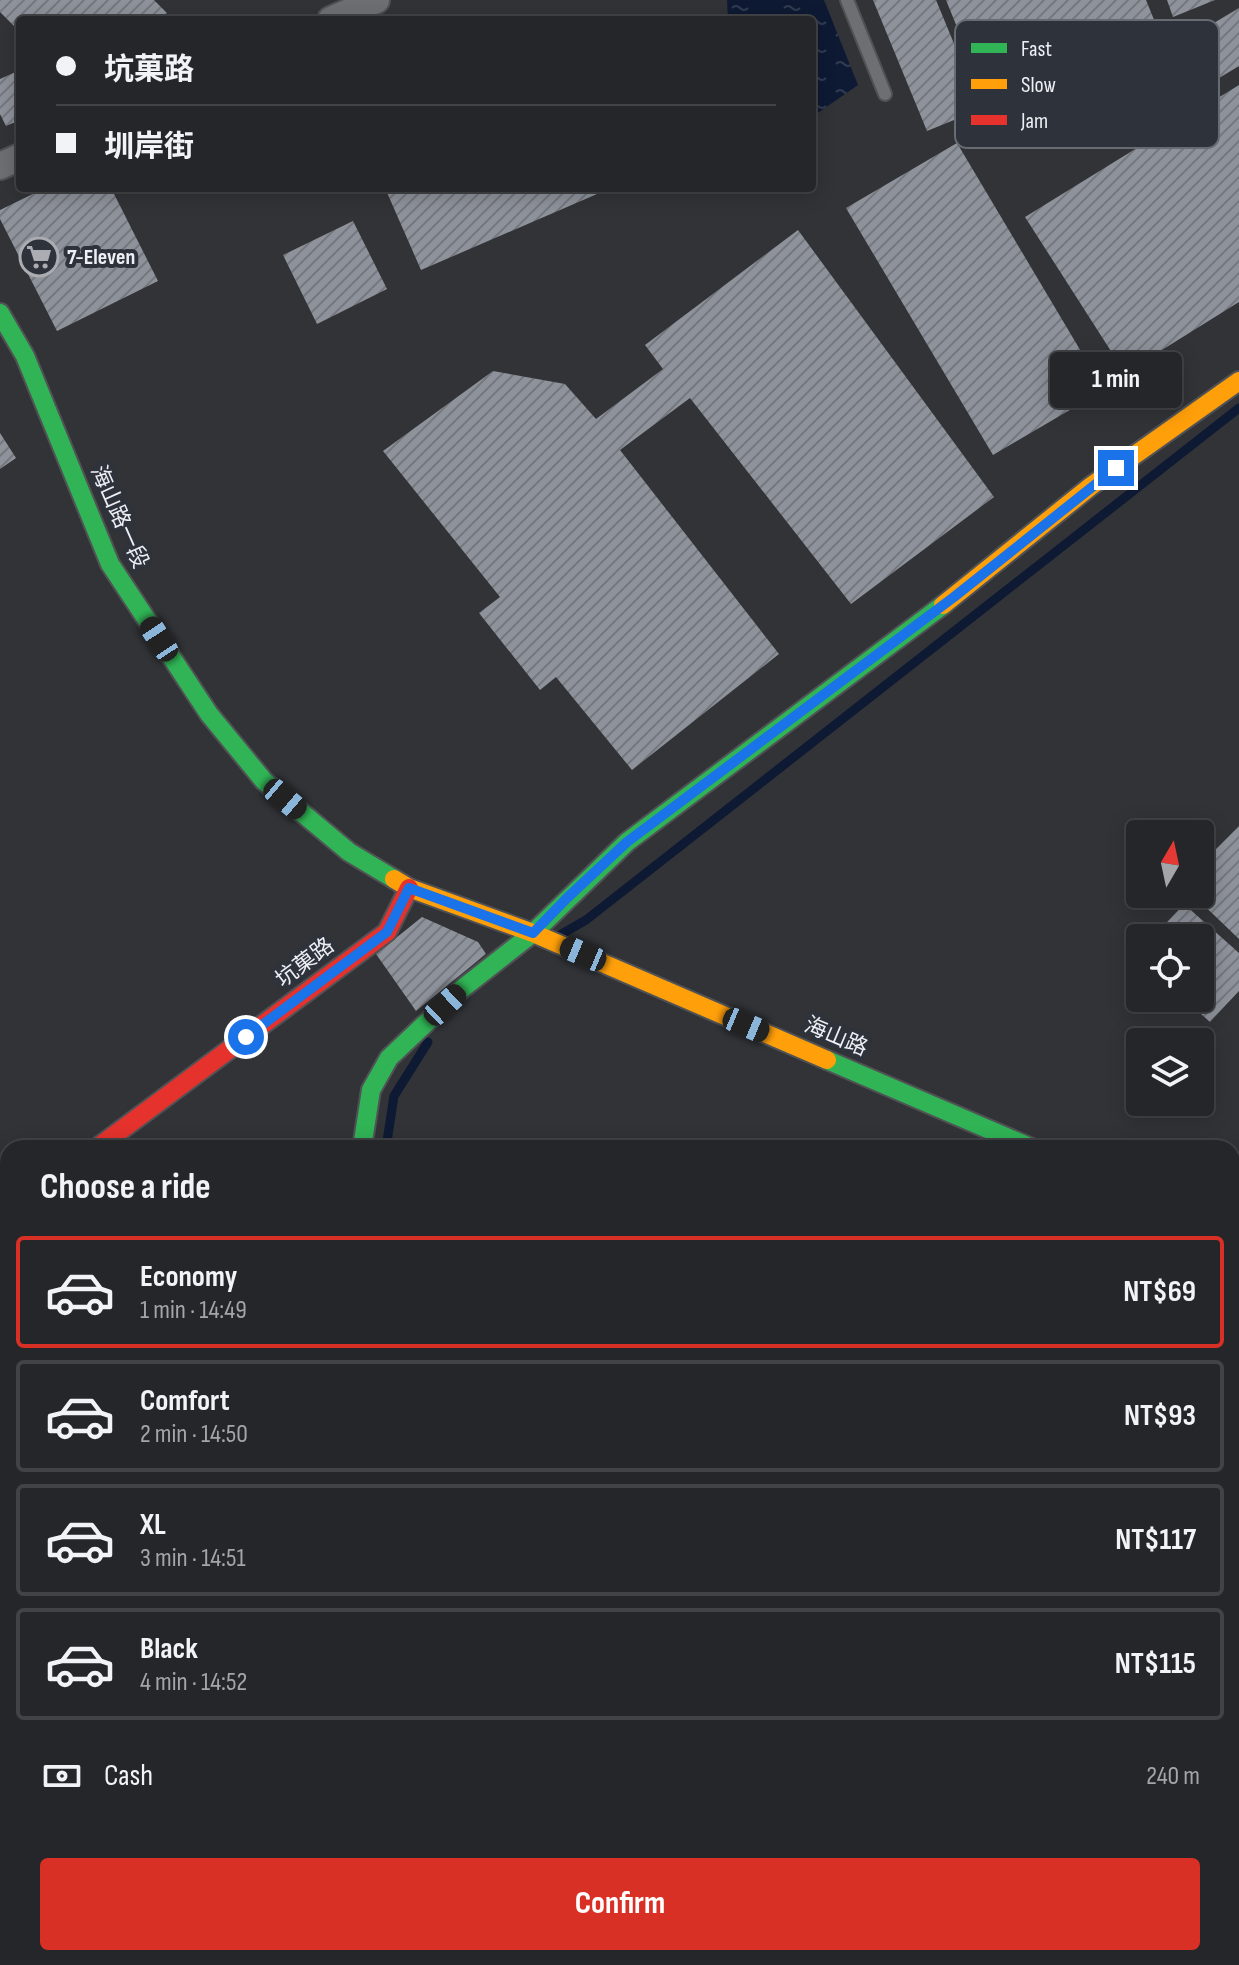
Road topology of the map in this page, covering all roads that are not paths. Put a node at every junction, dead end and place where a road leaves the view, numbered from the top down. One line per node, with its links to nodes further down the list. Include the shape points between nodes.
1 (376, 0): 3 (street)
2 (847, 0): 4 (lane)
3 (340, 16)
4 (885, 94)
5 (0, 313): 7 (street, 海山路一段, via 25,356 110,564 209,714 264,781 349,852)
6 (1239, 381): 8 (street, via 1091,486 954,597 627,842)
7 (409, 888): 8 (street, 海山路一段); 9 (street, 坑菓路, via 387,932)
8 (533, 933): 10 (street, via 463,988 389,1058 371,1090); 11 (street, 海山路)
9 (108, 1140)
10 (363, 1140)
11 (1013, 1140)

